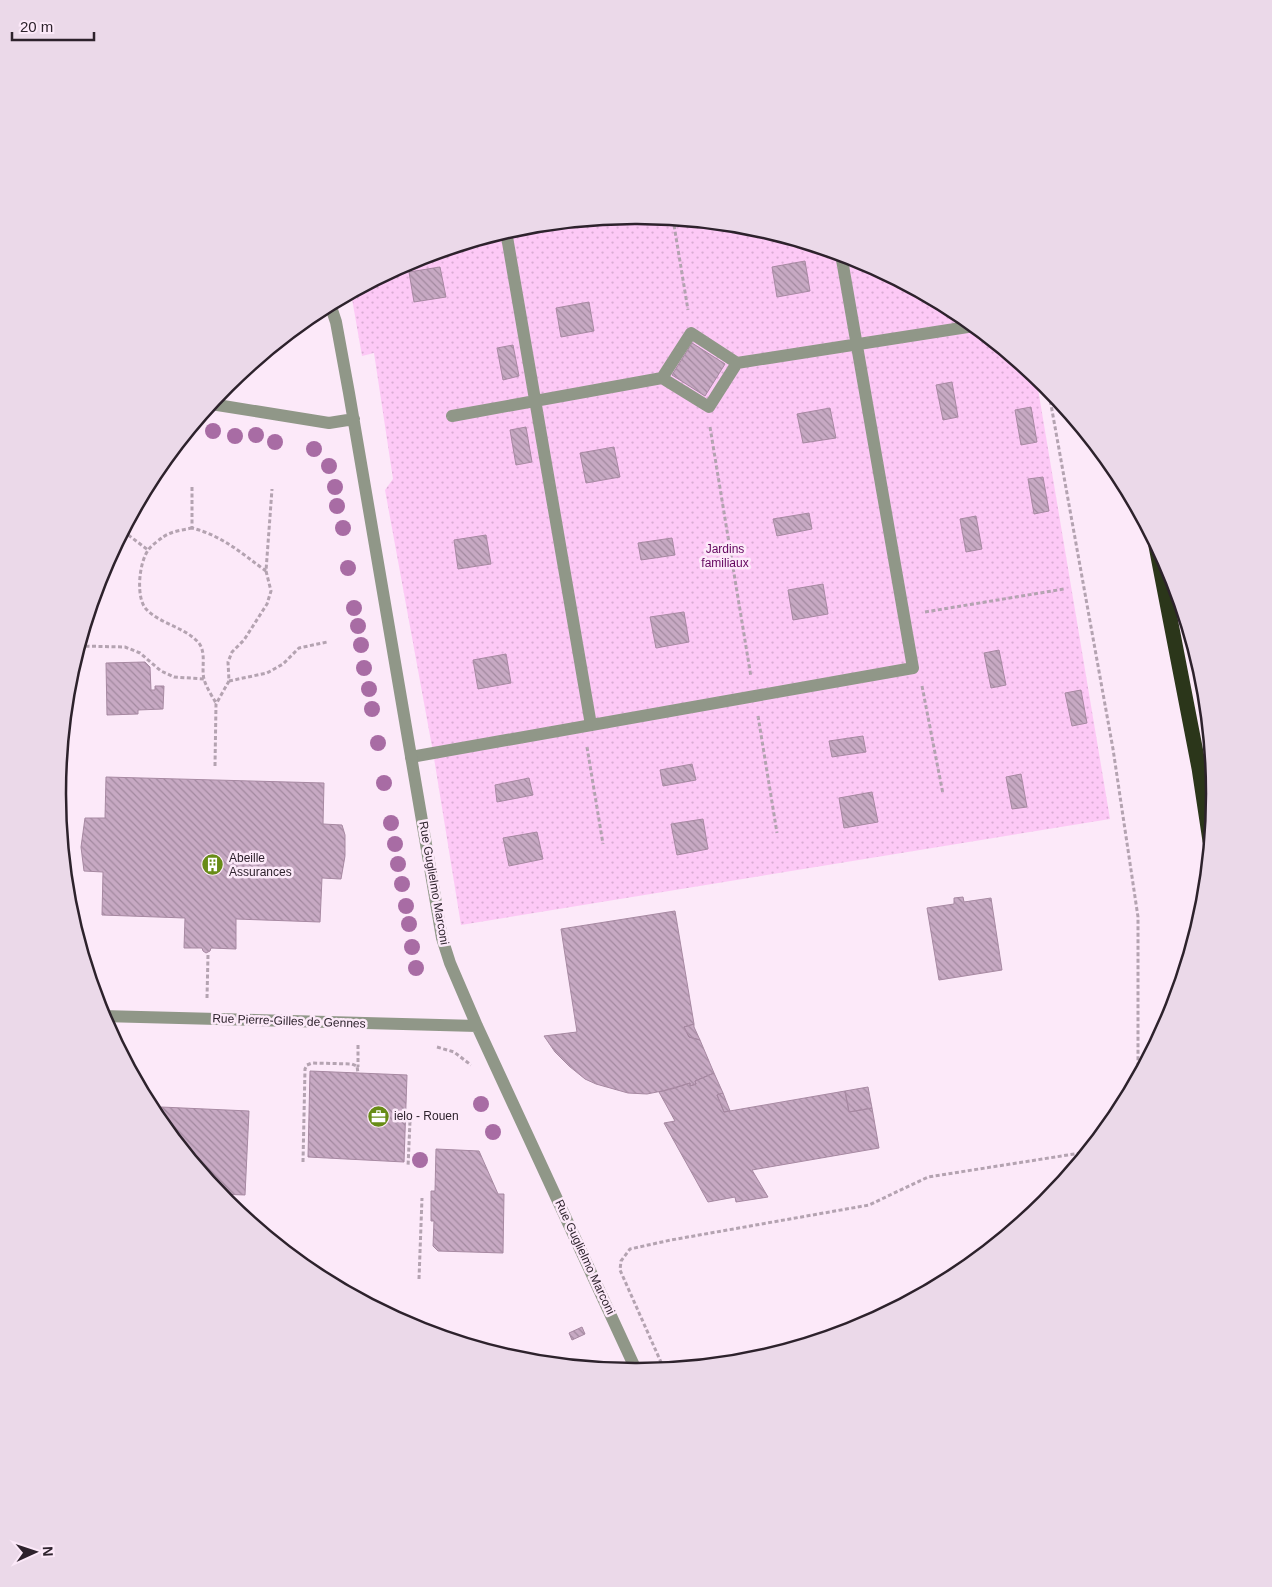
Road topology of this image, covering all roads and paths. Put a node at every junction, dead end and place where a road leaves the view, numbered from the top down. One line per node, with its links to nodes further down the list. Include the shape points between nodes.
1 (674, 225): 4 (path)
2 (507, 239): 10 (street)
3 (843, 263): 7 (street)
4 (688, 310)
5 (333, 312): 14 (street, Rue Guglielmo Marconi)
6 (964, 328): 7 (street)
7 (858, 344): 8 (street); 24 (street)
8 (737, 363): 9 (street, via 691,333); 9 (street, via 709,408)
9 (662, 378): 10 (street)
10 (535, 401): 13 (street); 32 (street)
11 (1051, 404): 44 (path, via 1113,749 1138,917)
12 (220, 405): 14 (street, via 329,424)
13 (452, 416)
14 (354, 419): 33 (street, Rue Guglielmo Marconi)
15 (709, 422): 30 (path)
16 (192, 487): 18 (path)
17 (272, 489): 21 (path)
18 (192, 528): 20 (path, via 164,536); 21 (path, via 222,539)
19 (129, 535): 20 (path)
20 (148, 550): 28 (path, via 139,594 145,608 200,644)
21 (266, 571): 29 (path, via 271,591 267,604 244,640 232,652 228,662)
22 (1161, 574): 36 (highway)
23 (1064, 590): 24 (path)
24 (904, 616): 27 (street)
25 (327, 642): 29 (path, via 299,648 283,664 267,673)
26 (86, 646): 28 (path, via 125,648 140,653 161,671 174,677)
27 (913, 668): 30 (street); 35 (path, via 921,681)
28 (204, 679): 31 (path)
29 (228, 681): 31 (path)
30 (754, 696): 32 (street); 37 (path)
31 (216, 704): 34 (path)
32 (588, 726): 33 (street); 38 (path)
33 (411, 756): 42 (street, Rue Guglielmo Marconi, via 442,938)
34 (215, 766)
35 (943, 794)
36 (1206, 811)
37 (777, 833)
38 (603, 844)
39 (208, 955): 41 (path)
40 (112, 1016): 41 (street, Rue Pierre-Gilles de Gennes)
41 (206, 1019): 42 (street, Rue Pierre-Gilles de Gennes)
42 (477, 1026): 52 (street, Rue Guglielmo Marconi)
43 (358, 1045): 47 (path, via 358,1072 357,1066 352,1064 312,1063 305,1069)
44 (1138, 1062)
45 (405, 1118): 48 (path, via 410,1121)
46 (1077, 1154): 51 (path, via 928,1177 869,1205 630,1249 621,1261 620,1270)
47 (303, 1162)
48 (408, 1167)
49 (422, 1198): 50 (path)
50 (419, 1279)
51 (661, 1362)
52 (633, 1363)

